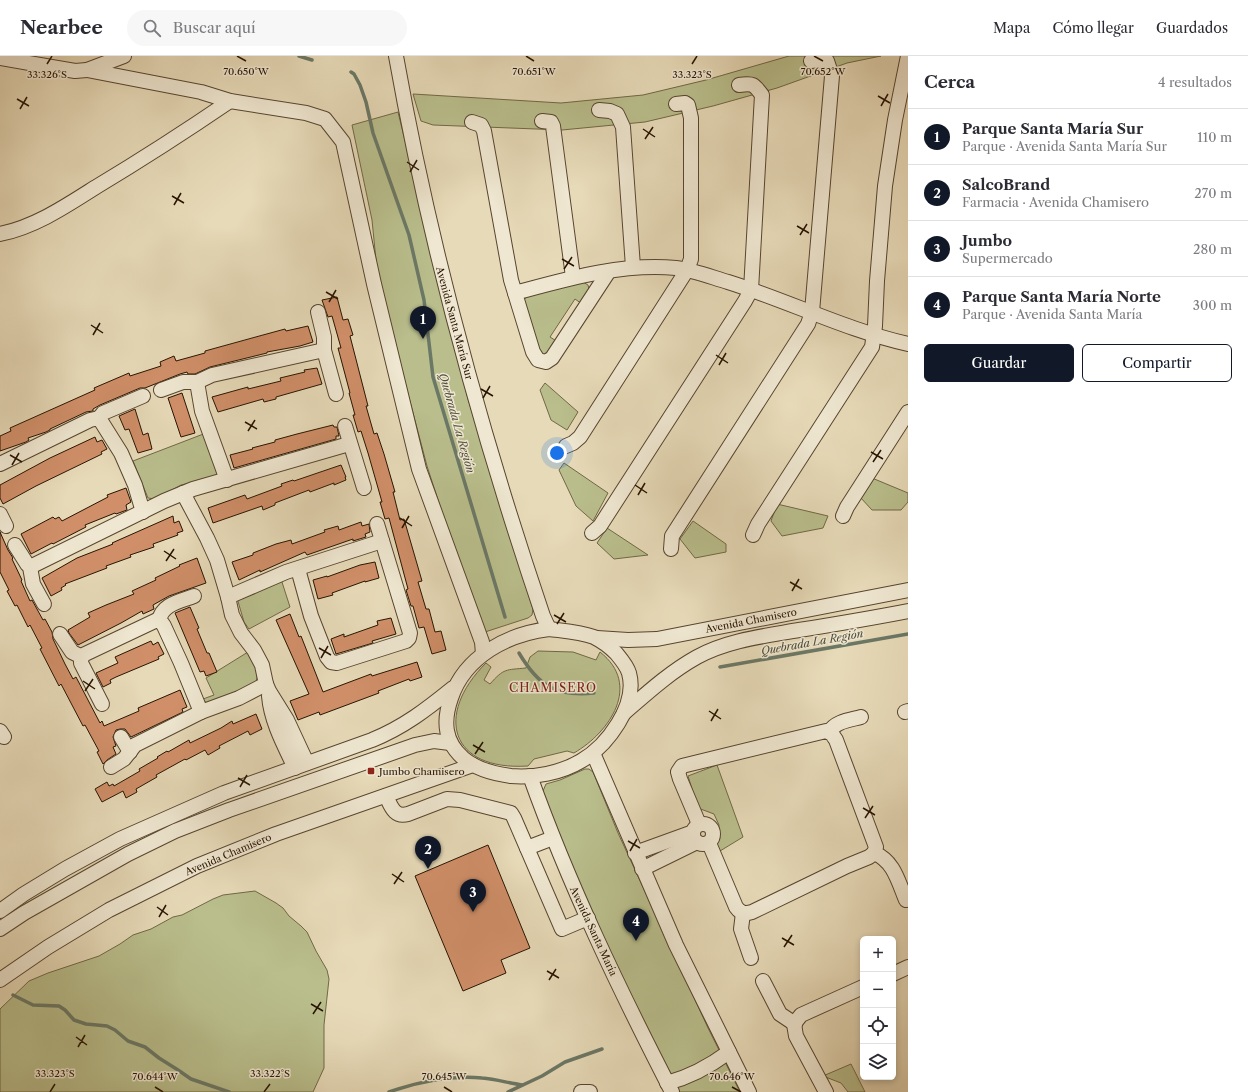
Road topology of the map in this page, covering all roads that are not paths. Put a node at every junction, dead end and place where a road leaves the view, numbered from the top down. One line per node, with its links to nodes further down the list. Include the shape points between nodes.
1 (124, 56): 6 (street)
2 (396, 56): 54 (street, Avenida Santa María Sur, via 424,199 450,305 489,450 540,609)
3 (908, 56): 22 (street, via 885,186 876,281)
4 (0, 58): 6 (street, via 67,70)
5 (811, 61): 21 (street, via 828,61 832,76)
6 (87, 70): 8 (street, via 201,92)
7 (739, 84): 18 (street, via 755,86 762,96)
8 (230, 101): 13 (street, via 46,218); 57 (street, via 325,119 343,142 419,469 482,642)
9 (676, 104): 15 (street, via 688,105 691,118 691,259)
10 (599, 110): 14 (street, via 617,114 623,127)
11 (542, 121): 17 (street, via 551,122 554,126)
12 (472, 122): 19 (street, via 481,125 484,132)
13 (0, 234)
14 (633, 267): 15 (street); 16 (street)
15 (687, 270): 18 (street); 33 (street, via 580,437)
16 (609, 271): 17 (street); 19 (street, via 554,357 546,362 538,360 534,354)
17 (573, 277): 19 (street)
18 (751, 290): 21 (street); 41 (street, via 600,526)
19 (515, 293)
20 (318, 312): 24 (street, via 324,337)
21 (812, 312): 22 (street); 45 (street, via 808,324 672,536)
22 (874, 336): 23 (street); 42 (street, via 872,348)
23 (908, 344)
24 (324, 350): 25 (street, via 212,375); 27 (street)
25 (197, 382): 26 (street, via 183,382); 35 (street, via 202,411)
26 (162, 390)
27 (336, 394)
28 (143, 396): 30 (street, via 103,413)
29 (908, 412): 39 (street)
30 (99, 418): 34 (street); 38 (street, via 121,453)
31 (345, 426): 32 (street)
32 (349, 444): 35 (street); 36 (street)
33 (566, 446)
34 (0, 464)
35 (227, 480): 37 (street)
36 (364, 488)
37 (182, 494): 38 (street); 50 (street, via 208,538)
38 (143, 512): 46 (street)
39 (843, 516)
40 (377, 524): 43 (street)
41 (592, 533)
42 (753, 535)
43 (382, 540): 47 (street); 47 (street, via 410,633 406,642 337,663 331,662 311,616)
44 (15, 545): 46 (street)
45 (671, 549)
46 (30, 567): 51 (street, via 33,584)
47 (298, 569): 50 (street)
48 (908, 590): 56 (street, Avenida Chamisero, via 657,639)
49 (194, 596): 53 (street, via 167,607)
50 (228, 597): 60 (street, via 232,616 262,664)
51 (44, 604)
52 (908, 611): 63 (street, Avenida Chamisero, via 724,645 697,657 667,676)
53 (159, 621): 58 (street, via 151,622 85,653); 62 (street, via 176,651)
54 (550, 629): 56 (street); 57 (street, via 528,632 511,638)
55 (60, 634): 58 (street, via 72,652)
56 (594, 637): 63 (street, via 614,651 629,672 630,690)
57 (483, 654): 59 (street, via 472,664)
58 (82, 657): 61 (street, via 81,663)
59 (457, 685): 67 (street, via 446,714); 71 (street, via 424,712 391,732)
60 (267, 687): 62 (street); 71 (street, via 287,720)
61 (102, 704)
62 (201, 712): 68 (street, via 135,745)
63 (622, 715): 69 (street, via 608,737)
64 (861, 717): 65 (street, via 838,723)
65 (829, 732): 75 (street, via 823,731 682,766 678,770 679,775); 79 (street, via 836,740 875,844)
66 (121, 737): 68 (street)
67 (450, 743): 70 (street, via 459,754); 85 (street, via 434,741 415,745 175,831 128,854)
68 (130, 752): 72 (street)
69 (593, 753): 73 (street, via 567,767); 78 (street)
70 (474, 765): 73 (street, via 504,775); 74 (street, Avenida Chamisero)
71 (301, 766): 82 (street, via 224,793 120,839 65,869)
72 (112, 767)
73 (530, 776): 76 (street, Avenida Santa María)
74 (386, 796): 77 (street, via 393,810 401,815 447,799 511,813); 89 (street, Avenida Chamisero, via 276,834 197,866 109,910)
75 (700, 835): 78 (street); 80 (street); 83 (street, via 736,907)
76 (553, 838): 77 (street); 84 (street, Avenida Santa María)
77 (527, 848): 84 (street, via 562,929)
78 (635, 853): 80 (street)
79 (874, 853): 81 (street, via 888,861); 83 (street, via 752,912)
80 (642, 868): 93 (street, via 691,977)
81 (906, 900)
82 (0, 911)
83 (743, 913): 86 (street, via 740,929)
84 (588, 918): 94 (street, Avenida Santa María, via 624,998)
85 (0, 929)
86 (751, 958)
87 (908, 967): 88 (street)
88 (896, 973)
89 (0, 980)
90 (763, 981): 92 (street, via 780,1014)
91 (860, 988): 92 (street, via 801,1015)
92 (794, 1024): 98 (street, via 796,1036)
93 (729, 1052): 94 (street, Avenida Santa María); 97 (street)
94 (669, 1087)
95 (581, 1092): 96 (street)
96 (590, 1092)
97 (750, 1092)
98 (826, 1092): 99 (street)
99 (833, 1092)

